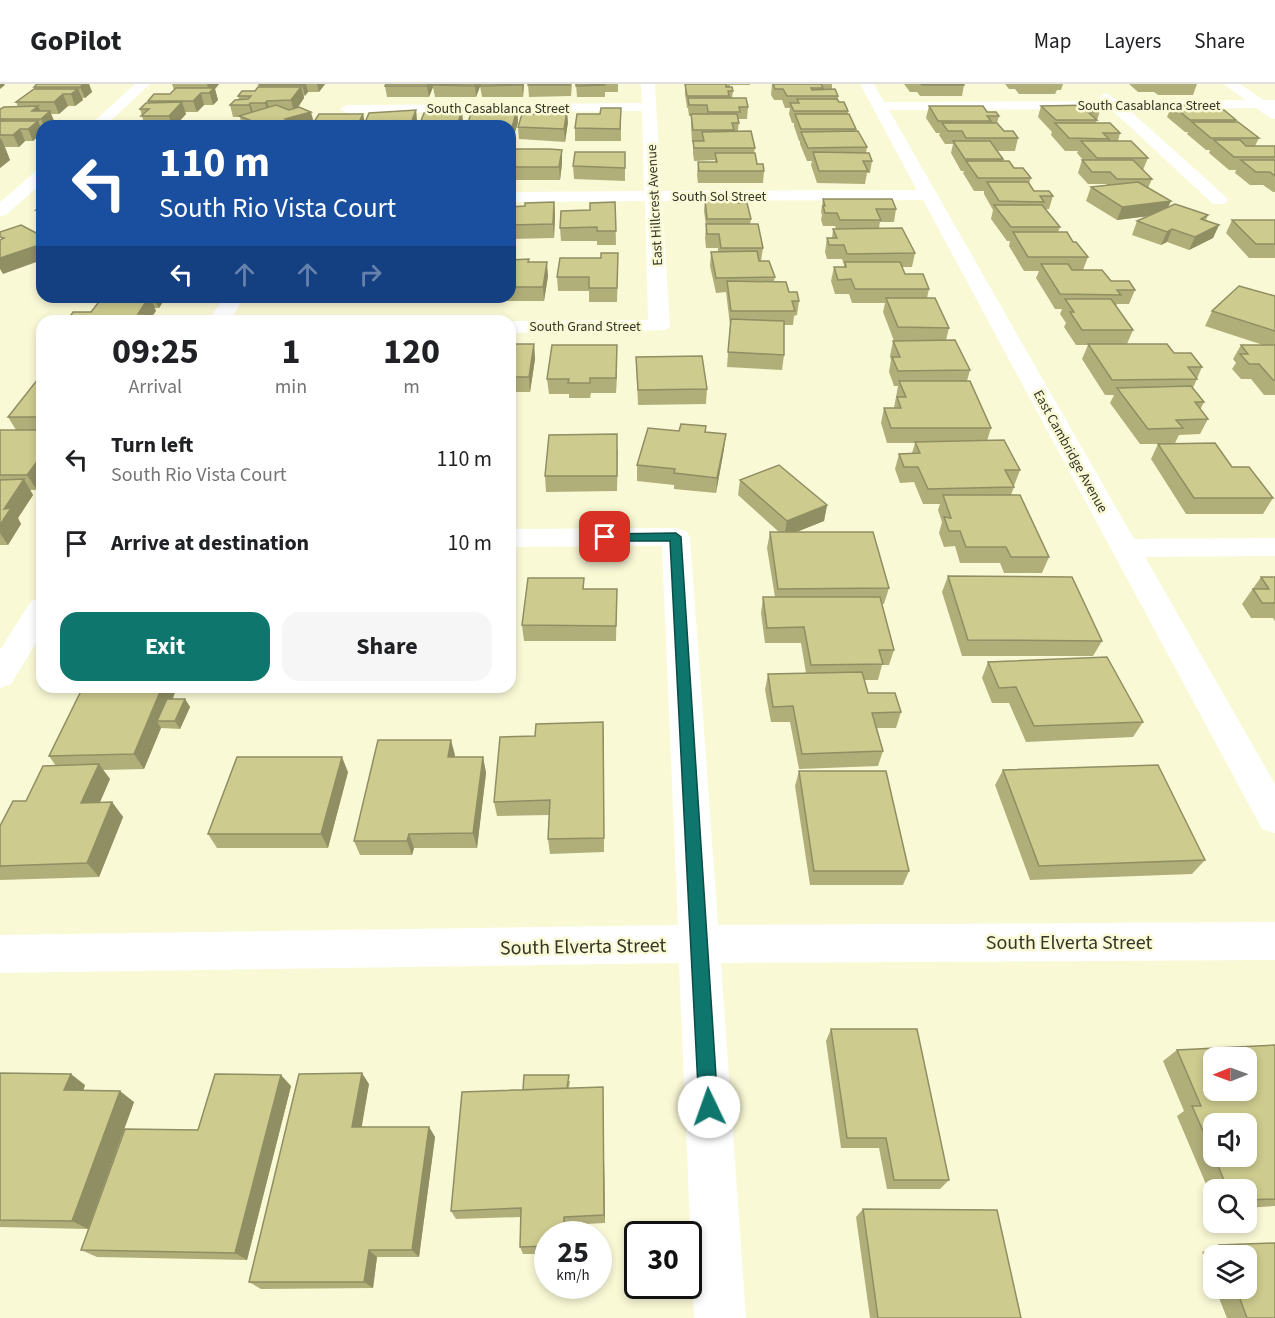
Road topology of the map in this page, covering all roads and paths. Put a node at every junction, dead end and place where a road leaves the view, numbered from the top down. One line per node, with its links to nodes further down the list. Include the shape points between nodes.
1 (143, 84): 15 (street)
2 (648, 84): 13 (street, East Hillcrest Avenue)
3 (867, 84): 12 (street, East Cambridge Avenue)
4 (1232, 84): 9 (street)
5 (1255, 84): 8 (street)
6 (1099, 91): 11 (street)
7 (357, 92): 13 (street, South Casablanca Street, via 347,109)
8 (1275, 98)
9 (1259, 104): 10 (street, South Casablanca Street); 11 (street, South Casablanca Street); 14 (street)
10 (1275, 104)
11 (1114, 105): 12 (street, South Casablanca Street); 20 (street)
12 (879, 106): 17 (street, East Cambridge Avenue)
13 (649, 107): 18 (street, East Hillcrest Avenue)
14 (1275, 115)
15 (103, 120)
16 (36, 179): 21 (street)
17 (928, 195): 18 (street, South Sol Street); 26 (street, East Cambridge Avenue)
18 (653, 196): 19 (street, South Sol Street); 22 (street, East Hillcrest Avenue)
19 (516, 197)
20 (1219, 200)
21 (0, 211)
22 (659, 326): 23 (street, South Grand Street)
23 (516, 327)
24 (516, 538): 31 (street, via 676,537)
25 (1275, 547): 26 (street)
26 (1126, 548): 29 (street, East Cambridge Avenue)
27 (36, 617): 28 (street)
28 (3, 666)
29 (1275, 818)
30 (1275, 941): 31 (street, South Elverta Street)
31 (700, 944): 32 (street, South Elverta Street); 33 (street)
32 (0, 954)
33 (720, 1318)

